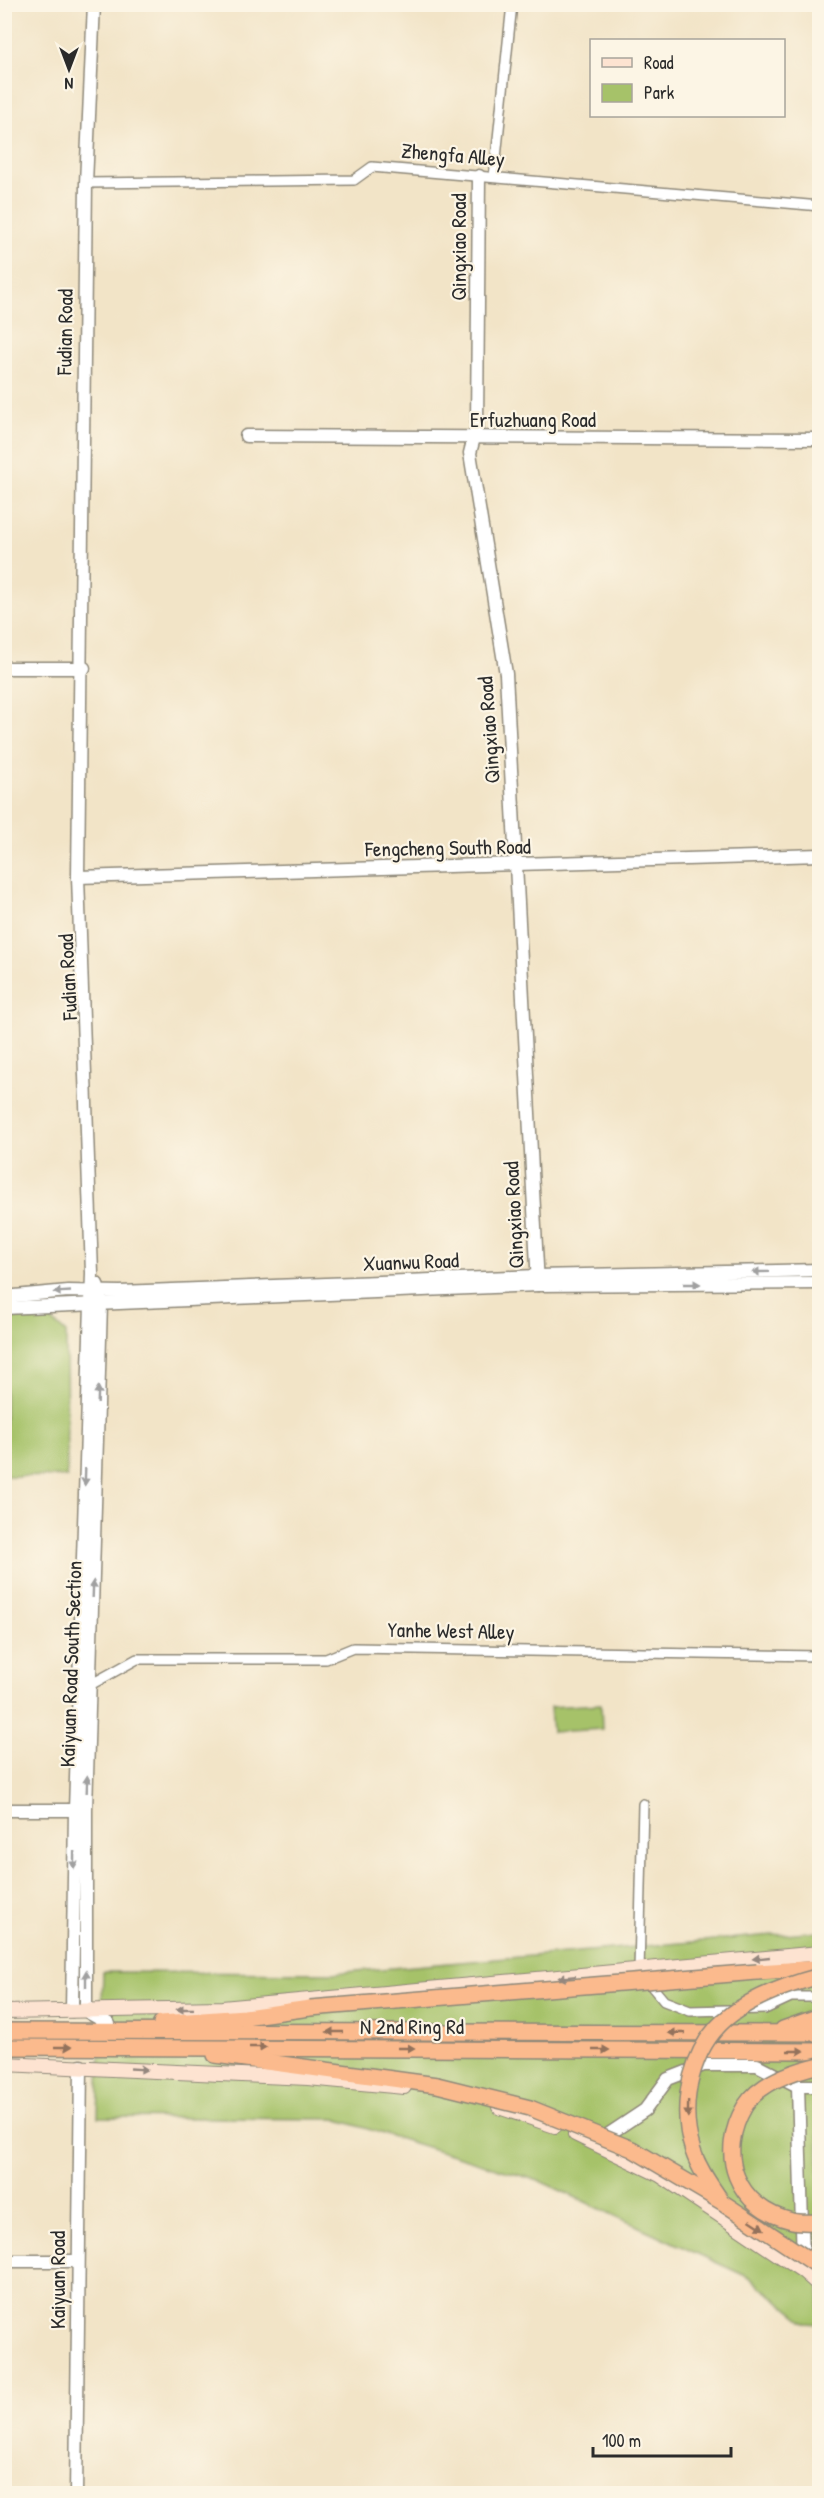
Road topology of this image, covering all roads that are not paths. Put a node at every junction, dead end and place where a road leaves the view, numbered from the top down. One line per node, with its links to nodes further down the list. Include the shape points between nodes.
1 (94, 4): 5 (street, Fudian Road)
2 (512, 4): 4 (street)
3 (479, 176): 4 (street, Zhengfa Alley); 5 (street, Zhengfa Alley, via 372,166 354,180); 8 (street, Qingxiao Road, via 477,426)
4 (494, 177): 6 (street, Zhengfa Alley)
5 (86, 183): 10 (street, Fudian Road)
6 (819, 206)
7 (246, 436): 8 (street, Erfuzhuang Road)
8 (473, 439): 9 (street, Erfuzhuang Road); 13 (street, Qingxiao Road, via 470,453 506,674)
9 (819, 439)
10 (81, 665): 11 (street); 14 (street, Fudian Road)
11 (4, 668)
12 (819, 855): 13 (street, Fengcheng South Road)
13 (516, 866): 14 (street, Fengcheng South Road); 16 (street, Qingxiao Road)
14 (81, 876): 19 (street, Fudian Road)
15 (819, 1270): 16 (street, Xuanwu Road, one-way to 16)
16 (537, 1281): 17 (street, Xuanwu Road, one-way to 17); 19 (street, Xuanwu Road)
17 (819, 1283)
18 (4, 1297): 19 (street, Xuanwu Road, one-way to 18)
19 (95, 1298): 20 (street, Xuanwu Road); 22 (street, Kaiyuan Road South Section, one-way to 19); 25 (street, Kaiyuan Road South Section, one-way to 25)
20 (4, 1308)
21 (819, 1656): 22 (street, Yanhe West Alley, via 353,1648 326,1659 137,1659)
22 (90, 1685): 25 (street, Kaiyuan Road South Section, one-way to 22)
23 (643, 1804): 28 (street)
24 (4, 1810): 25 (street)
25 (81, 1810): 31 (street, Kaiyuan Road South Section)
26 (819, 1953): 28 (main road, one-way to 28)
27 (819, 1968): 34 (highway, bridge, via 310,2008 246,2017)
28 (639, 1971): 30 (street, via 664,2001 690,2011 765,2009 791,1997); 31 (main road, one-way to 31, via 222,2008)
29 (819, 1976): 48 (highway, one-way to 48, bridge, via 784,1986 731,2014 702,2047 688,2088 688,2128 700,2167)
30 (819, 1997)
31 (79, 2011): 32 (main road); 34 (street)
32 (4, 2012)
33 (819, 2016): 37 (highway)
34 (109, 2024): 36 (highway)
35 (4, 2031): 36 (highway, N 2nd Ring Rd)
36 (64, 2032): 37 (highway, N 2nd Ring Rd, one-way to 36)
37 (767, 2033): 38 (highway, N 2nd Ring Rd)
38 (819, 2033)
39 (4, 2047): 40 (highway, N 2nd Ring Rd, one-way to 40)
40 (155, 2048): 41 (highway, N 2nd Ring Rd, one-way to 41); 48 (highway, bridge, via 437,2085 530,2108 632,2149)
41 (819, 2051)
42 (4, 2064): 44 (main road)
43 (819, 2064): 49 (highway, bridge, via 784,2076 745,2105 733,2138 730,2161 737,2180 757,2204 794,2221)
44 (81, 2067): 47 (main road, one-way to 47, via 308,2078 421,2089 485,2102); 51 (street, Kaiyuan Road)
45 (798, 2086): 46 (street); 47 (street, via 757,2064 704,2065 668,2079 645,2110); 53 (street)
46 (819, 2086)
47 (596, 2143): 53 (main road, via 660,2175)
48 (722, 2202): 52 (highway, one-way to 52, bridge)
49 (819, 2222)
50 (4, 2261): 51 (street)
51 (77, 2261): 55 (street, Kaiyuan Road)
52 (819, 2267)
53 (803, 2271): 54 (main road)
54 (819, 2286)
55 (76, 2493)

